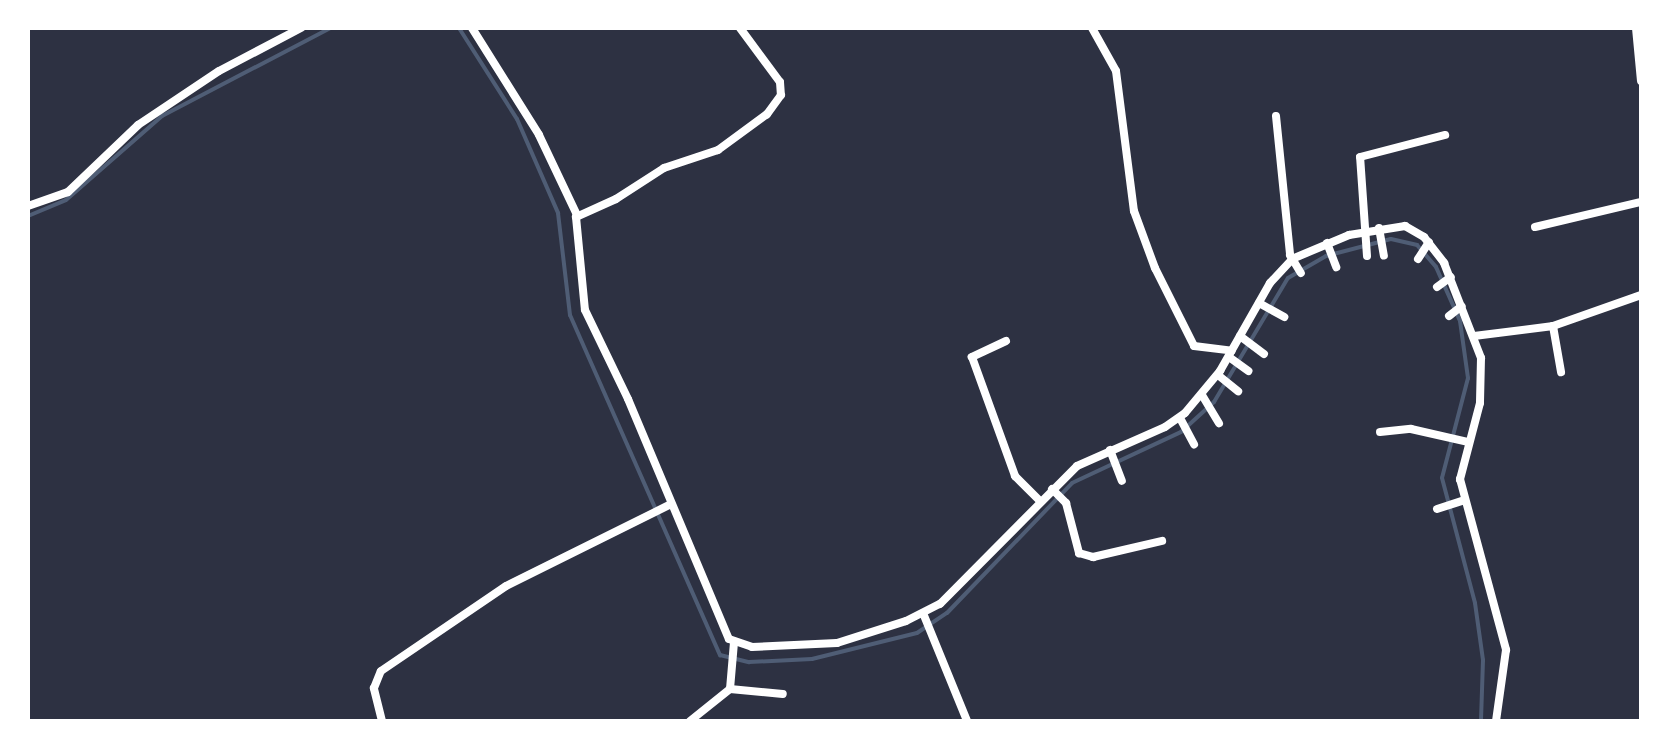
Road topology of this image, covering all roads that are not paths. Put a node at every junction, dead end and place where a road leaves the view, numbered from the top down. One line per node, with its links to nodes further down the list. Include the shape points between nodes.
1 (301, 28): 10 (street, via 219,71 138,125 68,192)
2 (472, 28): 11 (street, via 539,135)
3 (740, 28): 11 (street, via 780,82 781,95 767,114 718,150 664,168 616,199)
4 (1092, 28): 29 (street, via 1116,71 1134,211 1155,268 1194,346)
5 (1636, 28): 6 (street)
6 (1641, 81)
7 (1276, 116): 18 (street)
8 (1445, 135): 14 (street, via 1363,153)
9 (1641, 202): 12 (street)
10 (28, 206)
11 (577, 215): 44 (street, via 585,310)
12 (1535, 227)
13 (1379, 228): 14 (street); 16 (street); 26 (street, via 1405,226)
14 (1366, 236): 15 (street); 17 (street)
15 (1327, 243): 18 (street); 19 (street)
16 (1383, 254)
17 (1367, 255)
18 (1292, 259): 20 (street); 22 (street)
19 (1334, 261)
20 (1301, 273)
21 (1641, 295): 24 (street)
22 (1259, 303): 23 (street); 25 (street)
23 (1275, 313)
24 (1553, 326): 26 (street); 30 (street)
25 (1240, 336): 28 (street); 29 (street)
26 (1474, 336): 38 (street, via 1483,383)
27 (1006, 341): 42 (street, via 972,357 1015,476)
28 (1264, 354)
29 (1238, 362): 31 (street)
30 (1561, 372)
31 (1221, 378): 32 (street); 33 (street)
32 (1236, 390)
33 (1205, 399): 34 (street); 35 (street)
34 (1180, 418): 37 (street); 39 (street)
35 (1218, 419)
36 (1380, 432): 38 (street, via 1411,429)
37 (1192, 440)
38 (1468, 442): 43 (street, via 1460,466)
39 (1110, 450): 40 (street); 41 (street, via 1077,466)
40 (1121, 478)
41 (1055, 492): 42 (street); 46 (street, via 1066,503 1075,548 1083,555)
42 (1040, 501): 47 (street, via 940,604)
43 (1460, 501): 45 (street); 54 (street, via 1506,650)
44 (669, 505): 48 (street); 51 (street, via 506,586 381,671 374,688)
45 (1440, 508)
46 (1162, 541)
47 (923, 613): 48 (street, via 837,643); 53 (street)
48 (732, 647): 49 (street)
49 (730, 689): 50 (street); 52 (street)
50 (783, 694)
51 (382, 721)
52 (690, 721)
53 (967, 721)
54 (1496, 721)

